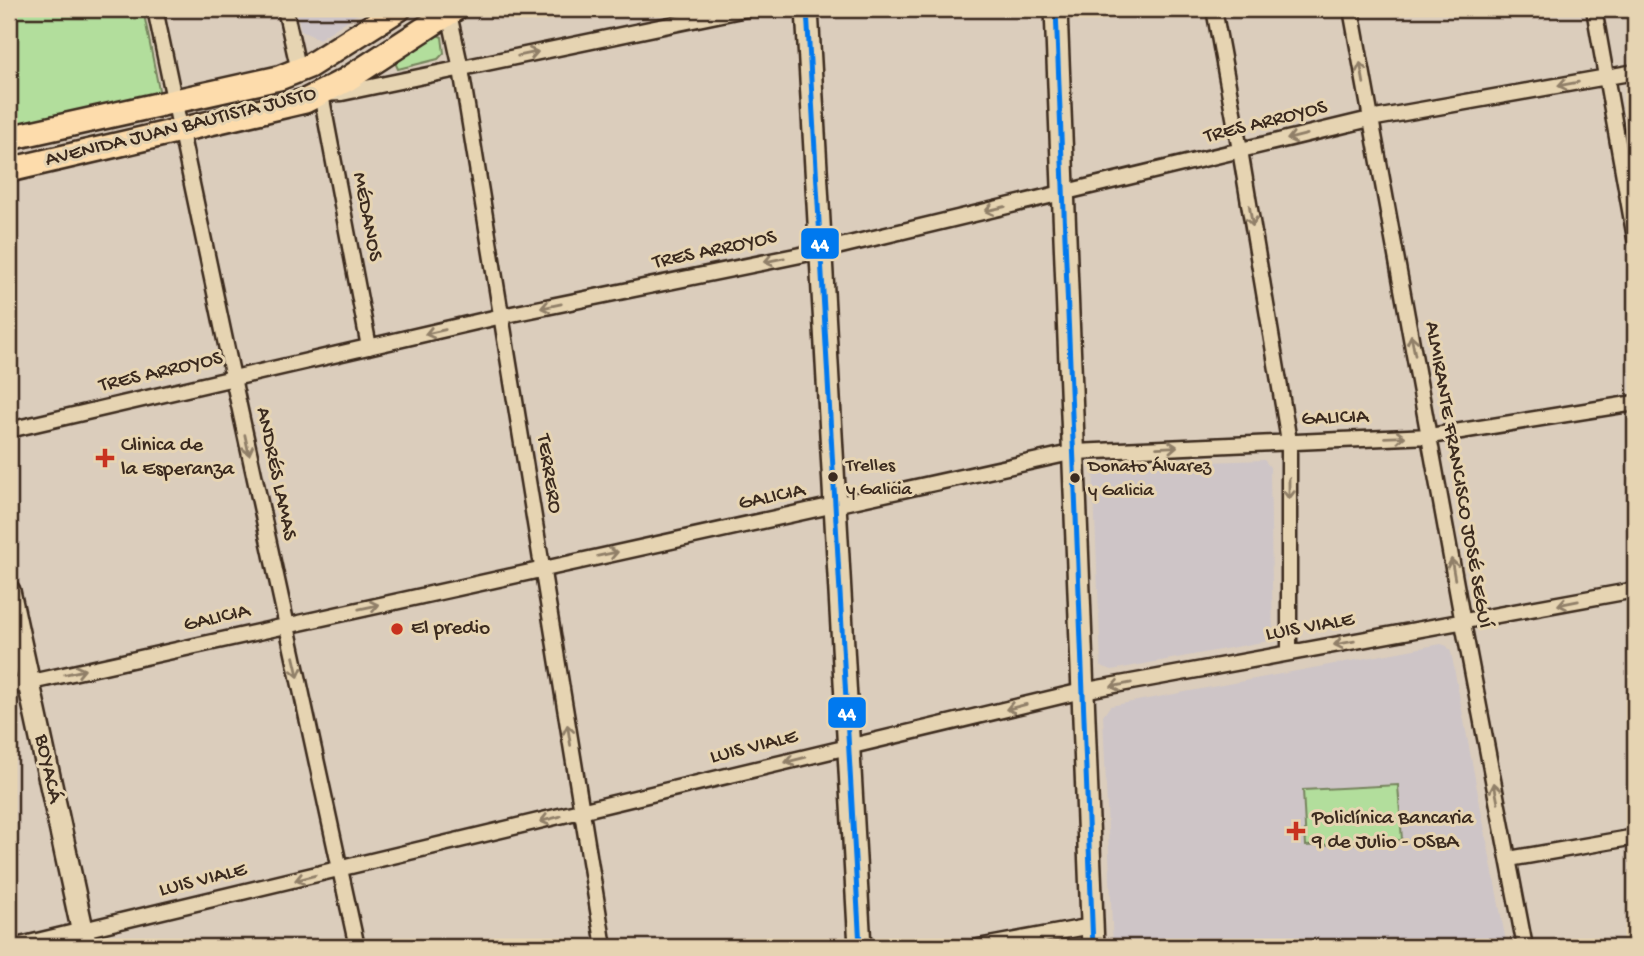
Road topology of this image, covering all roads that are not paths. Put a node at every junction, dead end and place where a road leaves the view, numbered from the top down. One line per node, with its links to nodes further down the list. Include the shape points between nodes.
1 (155, 9): 16 (street, ANDRÉS LAMAS)
2 (285, 9): 12 (street)
3 (399, 9): 12 (main road, AVENIDA JUAN BAUTISTA JUSTO)
4 (746, 9): 11 (street, one-way to 4)
5 (807, 9): 24 (street)
6 (1056, 9): 22 (street)
7 (1214, 9): 20 (street)
8 (1351, 9): 17 (street, ALMIRANTE FRANCISCO JOSÉ SEGUÍ, one-way to 8)
9 (1594, 9): 14 (street)
10 (451, 10): 11 (street, TERRERO); 15 (main road, AVENIDA JUAN BAUTISTA JUSTO)
11 (461, 69): 15 (street); 25 (street, TERRERO)
12 (299, 71): 16 (main road, AVENIDA JUAN BAUTISTA JUSTO)
13 (1635, 72): 14 (street, TRES ARROYOS)
14 (1607, 77): 17 (street, TRES ARROYOS, one-way to 17); 23 (street)
15 (321, 94): 18 (main road, AVENIDA JUAN BAUTISTA JUSTO); 26 (street, MÉDANOS)
16 (174, 102): 18 (street, ANDRÉS LAMAS); 19 (main road, AVENIDA JUAN BAUTISTA JUSTO)
17 (1370, 119): 20 (street, TRES ARROYOS, one-way to 20); 30 (street, ALMIRANTE FRANCISCO JOSÉ SEGUÍ, one-way to 17)
18 (181, 130): 21 (main road, AVENIDA JUAN BAUTISTA JUSTO); 27 (street, ANDRÉS LAMAS)
19 (9, 138)
20 (1240, 150): 22 (street, TRES ARROYOS); 31 (street, one-way to 31)
21 (9, 170)
22 (1062, 194): 24 (street, TRES ARROYOS, one-way to 24); 32 (street)
23 (1635, 238)
24 (820, 251): 25 (street, TRES ARROYOS, one-way to 25); 33 (street)
25 (502, 316): 26 (street, TRES ARROYOS, one-way to 26); 34 (street, TERRERO)
26 (369, 347): 27 (street, TRES ARROYOS)
27 (233, 378): 29 (street, TRES ARROYOS); 38 (street, ANDRÉS LAMAS, one-way to 38)
28 (1635, 403): 30 (street, GALICIA)
29 (9, 430)
30 (1430, 436): 31 (street, GALICIA, one-way to 30); 37 (street, ALMIRANTE FRANCISCO JOSÉ SEGUÍ, one-way to 30)
31 (1289, 441): 32 (street, GALICIA, one-way to 31); 39 (street, one-way to 39)
32 (1075, 452): 33 (street, GALICIA); 41 (street)
33 (835, 506): 34 (street, GALICIA, one-way to 33); 42 (street)
34 (542, 569): 38 (street, GALICIA, one-way to 34); 43 (street, TERRERO, one-way to 34)
35 (1635, 590): 37 (street, LUIS VIALE, one-way to 37)
36 (9, 591): 40 (street, BOYACÁ)
37 (1463, 623): 39 (street, LUIS VIALE, one-way to 39); 45 (street, ALMIRANTE FRANCISCO JOSÉ SEGUÍ, one-way to 37)
38 (286, 625): 40 (street, GALICIA, one-way to 38); 46 (street, ANDRÉS LAMAS, one-way to 46)
39 (1290, 653): 41 (street, LUIS VIALE, one-way to 41)
40 (19, 685): 48 (street, BOYACÁ)
41 (1082, 691): 42 (street, LUIS VIALE, one-way to 42); 47 (street)
42 (848, 747): 43 (street, LUIS VIALE, one-way to 43); 52 (street)
43 (582, 812): 46 (street, LUIS VIALE, one-way to 46); 51 (street, TERRERO)
44 (1635, 837): 45 (street)
45 (1509, 859): 54 (street, ALMIRANTE FRANCISCO JOSÉ SEGUÍ)
46 (341, 870): 48 (street, LUIS VIALE, one-way to 48); 50 (street, ANDRÉS LAMAS)
47 (1092, 937): 53 (street)
48 (84, 940): 49 (street, LUIS VIALE)
49 (12, 947)
50 (357, 947)
51 (604, 947)
52 (860, 947)
53 (978, 947)
54 (1525, 947)

